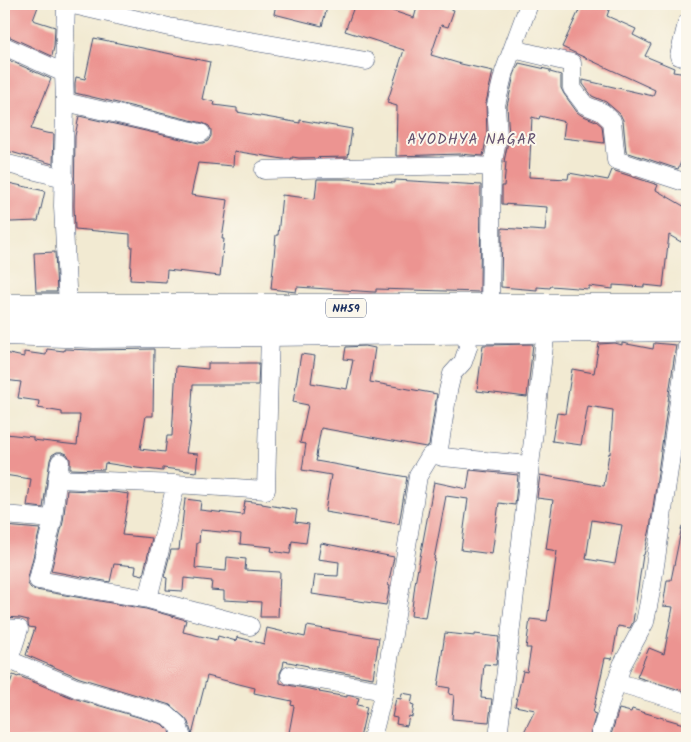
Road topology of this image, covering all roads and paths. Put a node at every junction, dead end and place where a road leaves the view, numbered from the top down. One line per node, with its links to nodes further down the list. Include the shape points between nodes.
1 (68, 4): 7 (street, via 169,27); 8 (street)
2 (529, 4): 5 (street)
3 (687, 23): 6 (street, via 679,56)
4 (4, 46): 8 (street)
5 (513, 49): 12 (street, via 496,105 498,136); 15 (street, via 572,64 572,88 585,105 602,112 612,122 616,160)
6 (687, 58)
7 (366, 61)
8 (64, 73): 9 (street)
9 (65, 102): 10 (street); 14 (street)
10 (201, 133)
11 (4, 164): 14 (street)
12 (492, 167): 13 (street, via 451,165); 18 (street)
13 (264, 170)
14 (64, 178): 17 (street)
15 (687, 183)
16 (4, 308): 17 (highway, NH59)
17 (68, 308): 18 (highway, NH59)
18 (490, 308): 19 (highway, NH59)
19 (687, 308)
20 (687, 328): 21 (highway)
21 (546, 329): 22 (highway); 27 (street)
22 (465, 330): 24 (highway); 26 (street, via 468,347 463,362 452,374)
23 (4, 331): 24 (highway, via 94,334)
24 (270, 332): 28 (street, via 266,490)
25 (687, 346): 35 (street, via 645,622)
26 (438, 455): 27 (street); 36 (street, via 430,456 418,476)
27 (530, 465): 40 (street)
28 (176, 484): 30 (street, via 58,470); 31 (street)
29 (4, 515): 30 (street)
30 (53, 519): 31 (street, via 38,580)
31 (148, 599): 32 (street)
32 (250, 626)
33 (4, 628): 38 (street, via 19,629 10,660 76,688 167,714 178,725)
34 (290, 675): 36 (street)
35 (616, 682): 37 (street); 41 (street)
36 (384, 691): 39 (street)
37 (687, 703)
38 (182, 738)
39 (372, 738)
40 (498, 738)
41 (599, 738)

